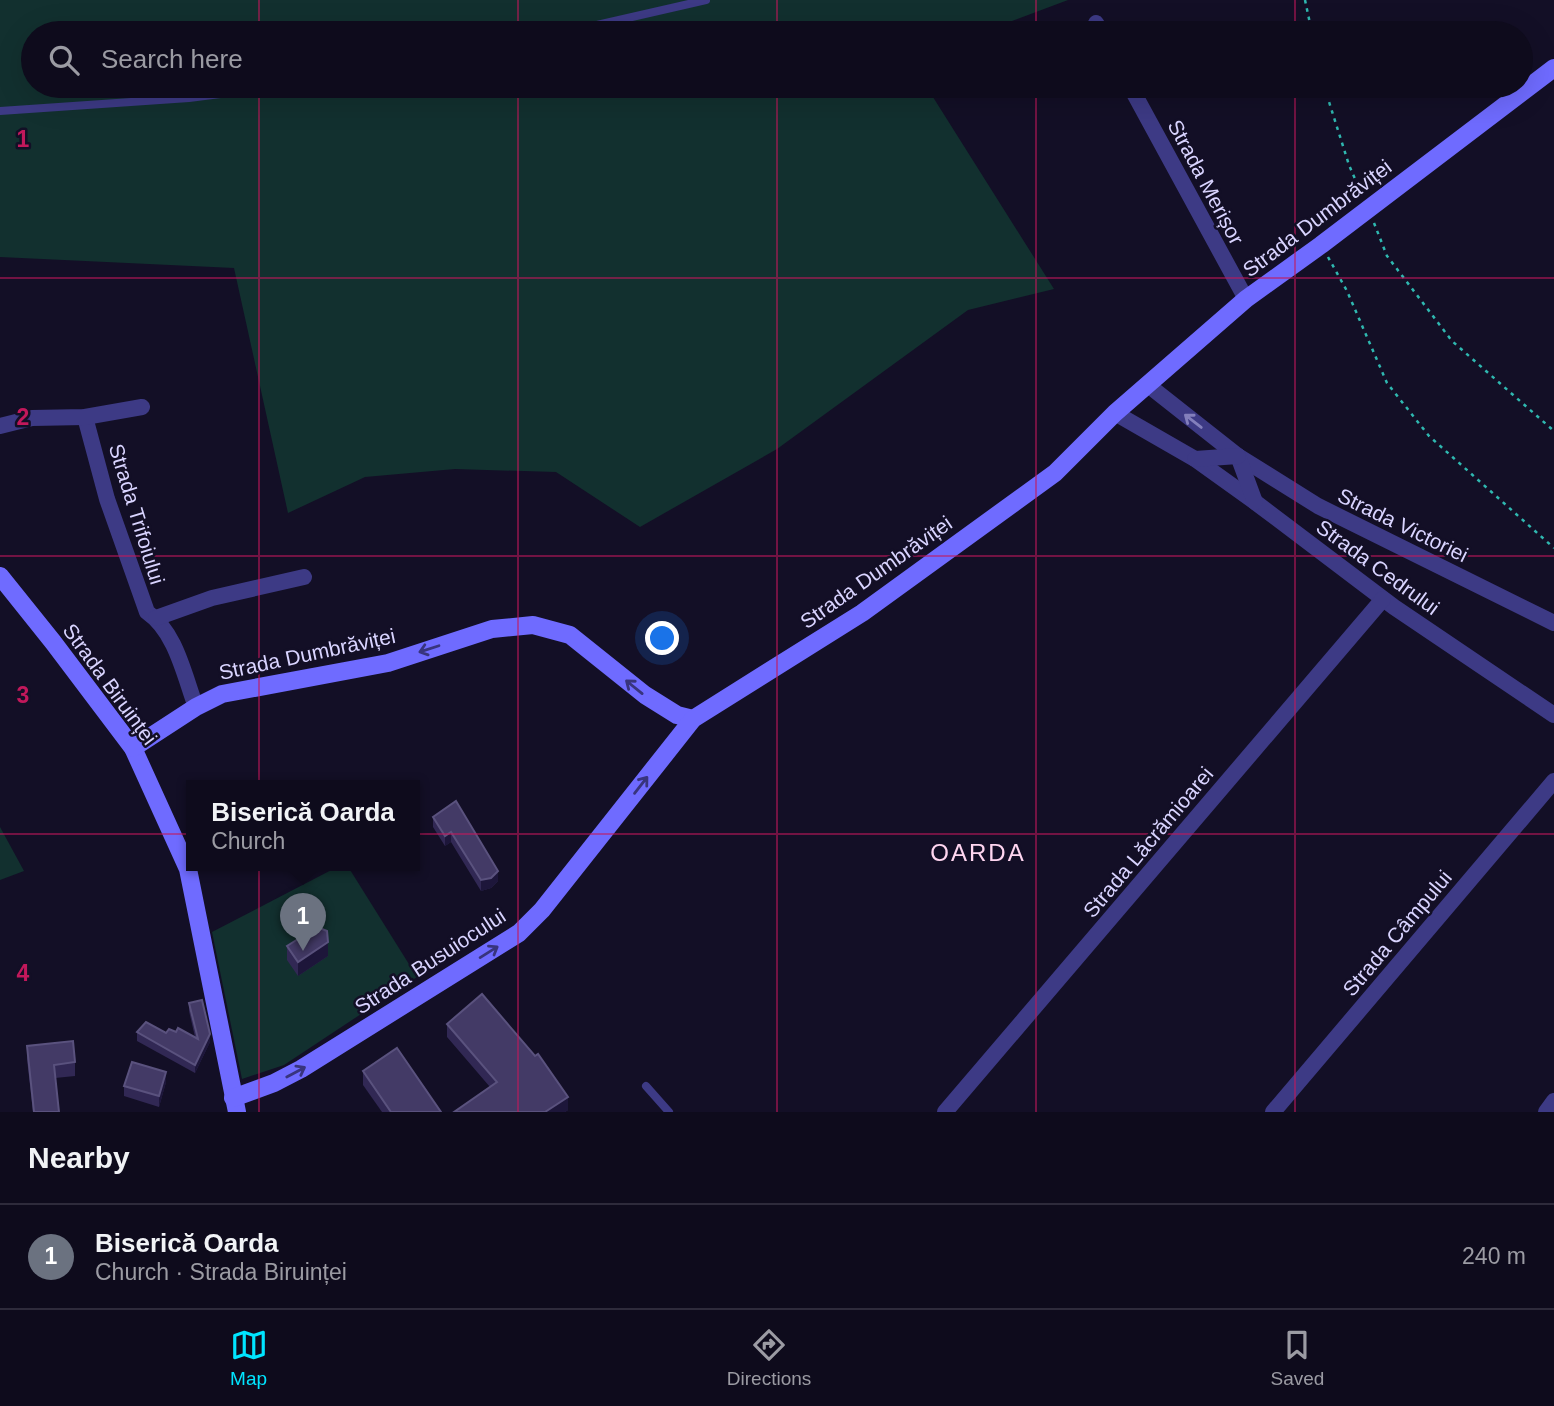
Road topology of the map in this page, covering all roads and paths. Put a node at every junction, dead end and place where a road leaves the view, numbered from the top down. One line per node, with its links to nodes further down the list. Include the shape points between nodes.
1 (706, 0): 3 (lane)
2 (1306, 0): 4 (path)
3 (614, 21)
4 (1310, 21)
5 (1554, 68): 6 (main road, Strada Dumbrăviței)
6 (1533, 84)
7 (189, 98): 11 (lane)
8 (1137, 98): 14 (street, Strada Merișor)
9 (1328, 98): 12 (path)
10 (1514, 98): 12 (main road, Strada Dumbrăviței)
11 (0, 111)
12 (1368, 208): 13 (main road, Strada Dumbrăviței); 20 (path, via 1387,256 1452,341)
13 (1321, 246): 14 (main road, Strada Dumbrăviței); 24 (path, via 1347,291 1387,383 1429,436)
14 (1246, 299): 15 (main road, Strada Dumbrăviței)
15 (1148, 385): 17 (main road, Strada Dumbrăviței); 21 (street, Strada Victoriei, one-way to 15)
16 (142, 407): 18 (street)
17 (1115, 413): 22 (street, Strada Cedrului); 32 (main road, Strada Dumbrăviței, via 1055,473 884,598)
18 (85, 417): 19 (street, via 32,418); 28 (street, Strada Trifoiului, via 127,558 147,612)
19 (0, 426)
20 (1554, 431)
21 (1238, 456): 22 (street); 23 (street); 29 (street, Strada Victoriei, via 1318,506)
22 (1195, 459): 23 (street, Strada Cedrului)
23 (1255, 502): 27 (street, Strada Cedrului)
24 (1554, 548)
25 (0, 576): 33 (main road, Strada Biruinței)
26 (304, 578): 28 (street, Strada Trifoiului, via 212,598)
27 (1382, 599): 31 (street, Strada Cedrului); 41 (street, Strada Lăcrămioarei)
28 (156, 618): 30 (street, Strada Trifoiului, via 170,638)
29 (1554, 623)
30 (196, 707): 32 (main road, Strada Dumbrăviței, one-way to 30, via 677,715 645,695 570,635 533,625 492,629 388,663 222,694); 33 (main road, Strada Dumbrăviței)
31 (1554, 716)
32 (693, 719): 39 (main road, Strada Busuiocului, one-way to 32, via 519,933)
33 (133, 748): 35 (main road, Strada Biruinței)
34 (1554, 781): 42 (street, Strada Câmpului)
35 (186, 865)
36 (188, 871): 39 (main road, Strada Biruinței)
37 (646, 1086): 40 (lane)
38 (1554, 1101): 43 (street)
39 (235, 1105)
40 (669, 1112)
41 (945, 1112)
42 (1273, 1112)
43 (1546, 1112)

